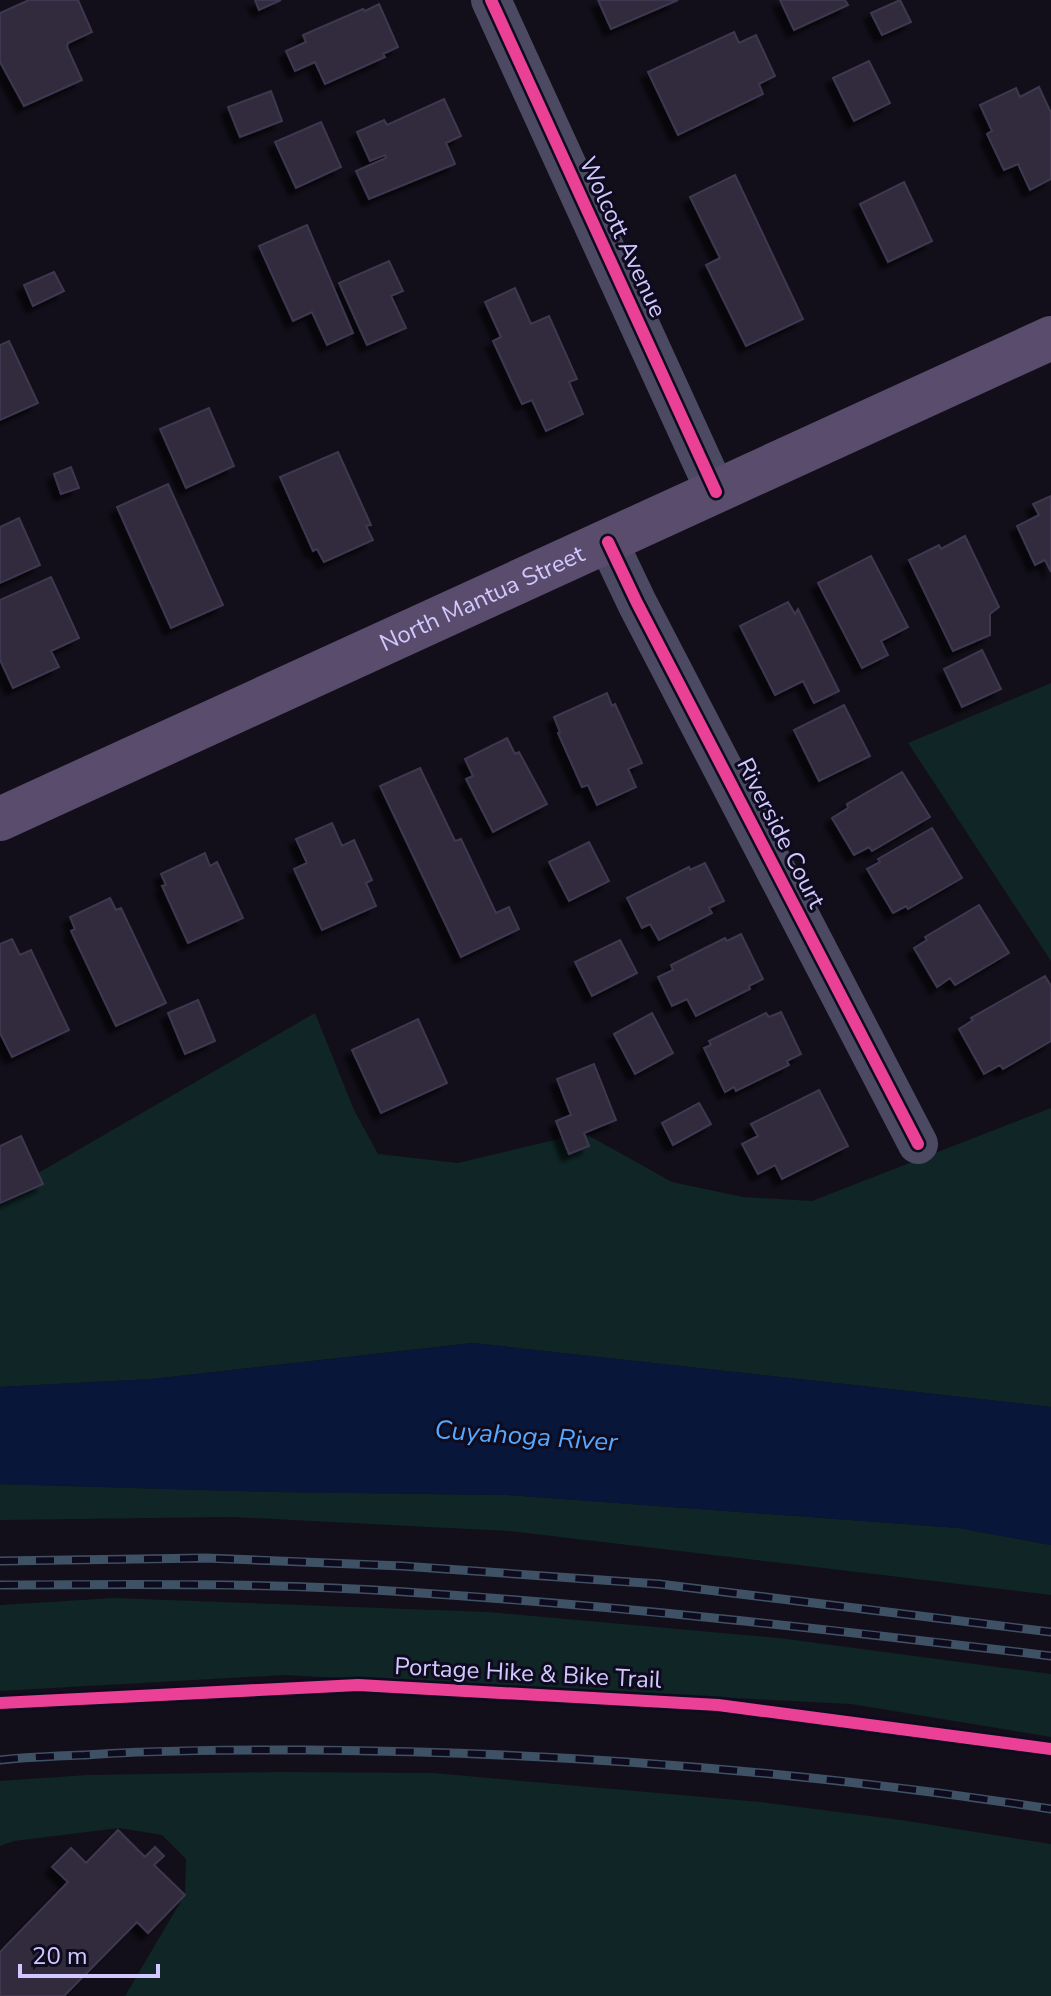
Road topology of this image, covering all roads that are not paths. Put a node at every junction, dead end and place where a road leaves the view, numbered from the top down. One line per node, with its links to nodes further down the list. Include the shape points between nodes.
1 (491, 0): 3 (street, Wolcott Avenue)
2 (1051, 338): 3 (main road, North Mantua Street)
3 (716, 492): 4 (main road, North Mantua Street)
4 (608, 542): 5 (main road, North Mantua Street); 6 (street, Riverside Court)
5 (0, 819)
6 (918, 1144)

